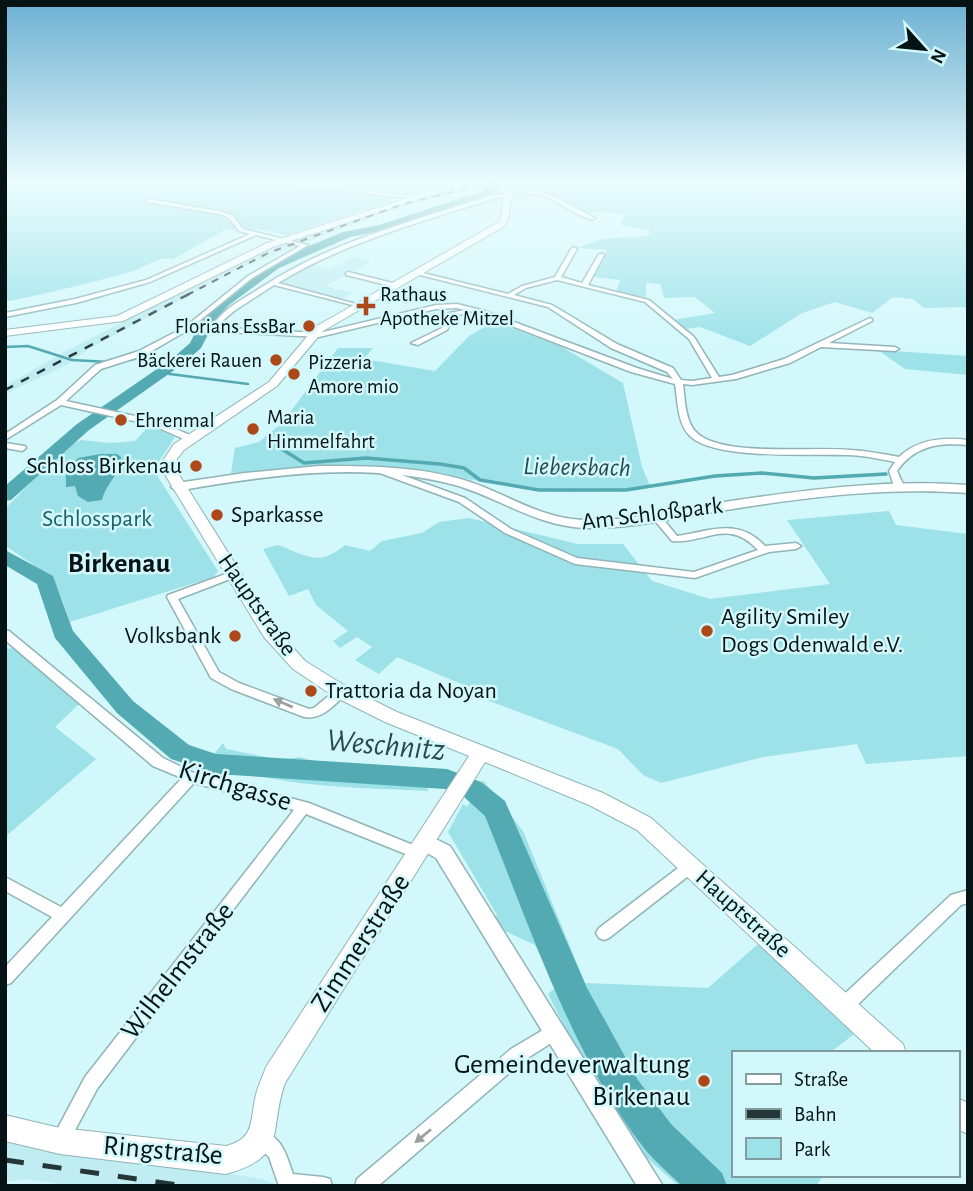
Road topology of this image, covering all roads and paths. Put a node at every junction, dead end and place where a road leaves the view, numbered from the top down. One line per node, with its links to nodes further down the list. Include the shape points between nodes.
1 (244, 239): 15 (street, via 142,283)
2 (288, 239): 19 (street, via 305,245 250,277); 20 (main road, via 119,319)
3 (365, 239): 10 (street)
4 (476, 239): 7 (main road, Hauptstraße)
5 (574, 249): 9 (street)
6 (601, 255): 12 (street)
7 (415, 273): 11 (main road, Hauptstraße); 13 (street)
8 (348, 274): 11 (street)
9 (557, 278): 12 (street); 13 (street)
10 (272, 284): 14 (street); 18 (street, via 227,313)
11 (395, 285): 14 (main road, Hauptstraße)
12 (584, 286): 25 (street, via 647,301 692,338)
13 (510, 295): 26 (street, via 561,312 614,346 670,370)
14 (358, 306): 21 (main road, Hauptstraße)
15 (5, 315)
16 (870, 320): 23 (street)
17 (505, 321): 21 (street, via 464,307 436,307); 22 (street, via 455,313 445,329); 26 (street, via 634,370)
18 (215, 327): 19 (street); 21 (street)
19 (187, 328): 27 (street, via 142,353 94,370)
20 (5, 333)
21 (311, 335): 29 (main road, Hauptstraße, via 273,384)
22 (415, 343)
23 (819, 345): 24 (street); 25 (street, via 787,361)
24 (895, 348)
25 (717, 380): 26 (street)
26 (679, 382): 31 (street, via 685,422 692,433 716,446 851,452)
27 (60, 402): 28 (street); 29 (street, via 171,428)
28 (8, 437)
29 (189, 438): 34 (main road, Hauptstraße, via 170,458)
30 (968, 443): 31 (street, via 932,440)
31 (902, 460): 33 (street, via 893,471)
32 (380, 470): 34 (street, Am Schloßpark, via 245,476); 36 (street, Am Schloßpark, via 462,483 551,521 587,524); 38 (street, via 461,500 508,531 575,561 695,575)
33 (900, 486): 35 (street, Am Schloßpark); 36 (street, Am Schloßpark)
34 (177, 487): 39 (main road, Hauptstraße)
35 (968, 489)
36 (656, 516): 38 (street, via 675,538 736,530)
37 (796, 546): 38 (street)
38 (764, 550)
39 (233, 574): 41 (main road, Hauptstraße, via 284,649 299,665); 41 (street, one-way to 39, via 318,712 308,713 215,675 172,597)
40 (7, 639): 43 (street, Kirchgasse, via 158,762)
41 (341, 692): 42 (main road, Hauptstraße)
42 (480, 754): 45 (main road, Zimmerstraße); 46 (main road, Hauptstraße, via 596,799 644,824)
43 (191, 777): 44 (street, Kirchgasse); 49 (street)
44 (304, 807): 45 (street, Kirchgasse); 57 (street, Wilhelmstraße, via 91,1083)
45 (422, 848): 53 (street, via 443,852); 56 (main road, Zimmerstraße, via 275,1076)
46 (691, 866): 50 (street); 52 (main road, Hauptstraße)
47 (5, 883): 49 (street)
48 (968, 896): 52 (street, via 956,900)
49 (62, 915): 51 (street)
50 (604, 933)
51 (5, 978)
52 (844, 1006): 54 (main road, Hauptstraße)
53 (553, 1032): 60 (street, one-way to 60, via 517,1055); 61 (street)
54 (892, 1051)
55 (5, 1128): 57 (main road, Ringstraße)
56 (262, 1139): 57 (main road, Ringstraße, via 246,1154 226,1160); 58 (street, via 276,1151)
57 (60, 1141)
58 (288, 1185): 59 (street)
59 (323, 1186)
60 (364, 1186)
61 (651, 1186)

